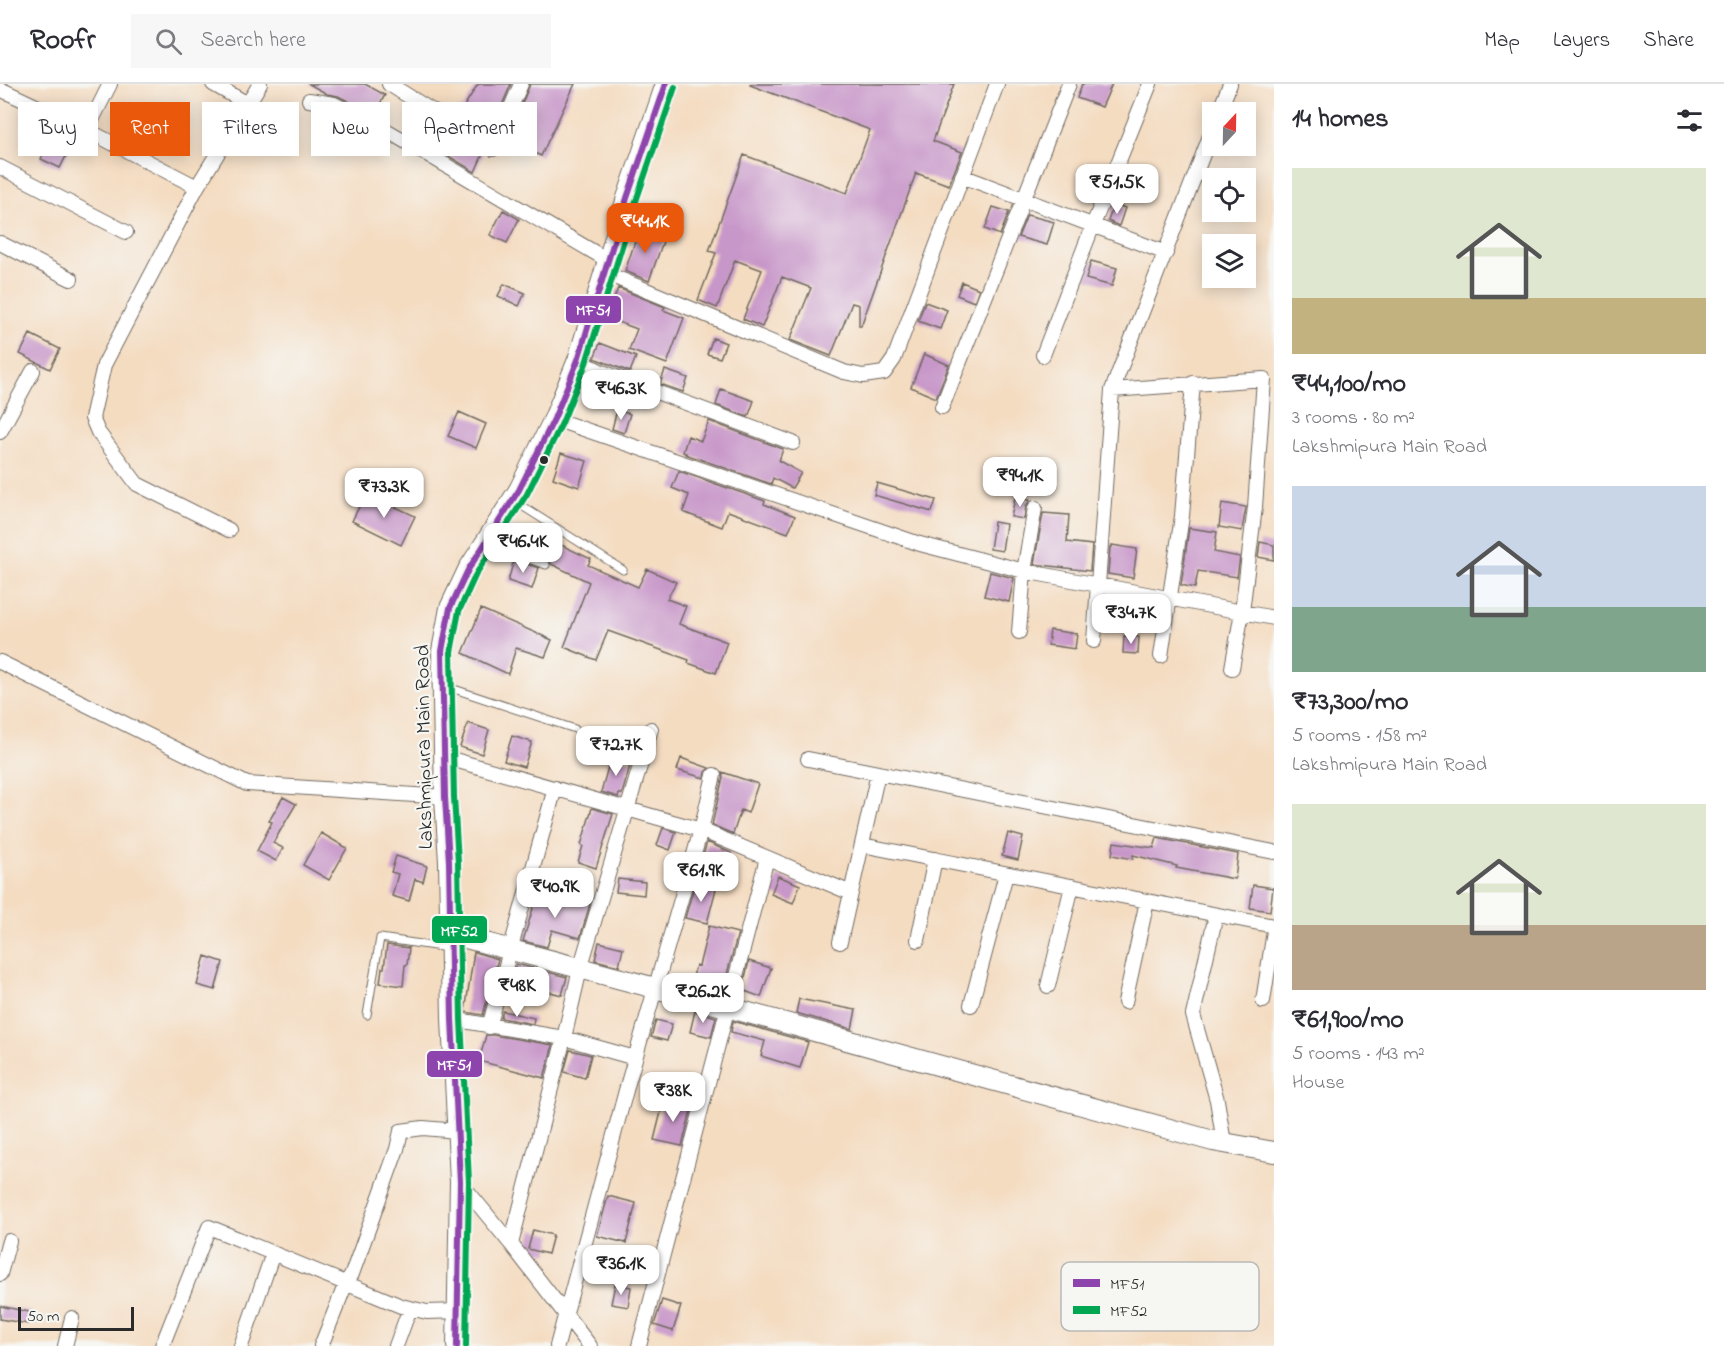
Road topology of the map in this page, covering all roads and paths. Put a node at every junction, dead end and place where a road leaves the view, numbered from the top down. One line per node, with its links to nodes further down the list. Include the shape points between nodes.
1 (110, 84): 17 (street)
2 (213, 84): 14 (street)
3 (260, 84): 15 (street)
4 (388, 84): 5 (street, via 493,148)
5 (521, 84)
6 (666, 84): 29 (main road, Lakshmipura Main Road)
7 (997, 84): 22 (street)
8 (1069, 84): 24 (street)
9 (1150, 84): 25 (street)
10 (1230, 84): 16 (street)
11 (0, 89): 13 (street)
12 (309, 100): 29 (street, via 334,104 391,133)
13 (28, 102)
14 (244, 102)
15 (247, 102)
16 (1223, 102)
17 (98, 108)
18 (98, 136): 23 (street)
19 (215, 156): 23 (street)
20 (1203, 156): 28 (street)
21 (0, 167): 26 (street)
22 (962, 176): 24 (street); 29 (street, via 894,359 884,373 863,376 844,372)
23 (197, 187): 42 (street, via 104,365 92,418 137,484)
24 (1025, 199): 25 (street); 36 (street)
25 (1093, 225): 28 (street); 31 (street)
26 (126, 232)
27 (0, 243): 30 (street)
28 (1166, 253): 35 (street)
29 (607, 267): 32 (main road, Lakshmipura Main Road)
30 (71, 279)
31 (1043, 355)
32 (578, 360): 37 (main road, Lakshmipura Main Road); 39 (street, via 600,372)
33 (33, 371): 38 (street)
34 (1193, 383): 35 (street); 48 (street); 49 (street, via 1264,378 1256,507)
35 (1112, 390): 47 (street)
36 (942, 407)
37 (554, 419): 40 (main road, Lakshmipura Main Road); 46 (street, via 920,544)
38 (0, 432)
39 (793, 443)
40 (512, 500): 43 (main road, Lakshmipura Main Road); 45 (lane)
41 (1035, 508): 46 (street)
42 (230, 530)
43 (485, 544): 44 (lane); 56 (main road, Lakshmipura Main Road, via 450,608 442,651)
44 (546, 565)
45 (623, 570)
46 (1024, 571): 47 (street); 51 (street)
47 (1098, 585): 48 (street); 52 (street)
48 (1171, 599): 49 (street); 53 (street)
49 (1242, 612): 50 (street); 55 (street)
50 (1274, 618)
51 (1019, 632)
52 (1094, 641)
53 (1161, 656)
54 (0, 662): 64 (street, via 247,784)
55 (1232, 668)
56 (443, 685): 57 (lane); 59 (main road, Lakshmipura Main Road)
57 (575, 729)
58 (651, 729): 65 (street)
59 (444, 757): 63 (street); 64 (main road, Lakshmipura Main Road)
60 (808, 759): 61 (street)
61 (878, 773): 67 (street); 68 (street)
62 (714, 775): 66 (street)
63 (555, 788): 65 (street); 80 (street)
64 (445, 796): 78 (main road, Lakshmipura Main Road)
65 (628, 809): 66 (street); 81 (street)
66 (701, 830): 69 (street); 83 (street)
67 (861, 845): 70 (street); 73 (street)
68 (1274, 852)
69 (767, 858): 73 (street); 87 (street)
70 (935, 859): 71 (street); 77 (street)
71 (1006, 874): 72 (street); 86 (street)
72 (1072, 886): 74 (street); 82 (street)
73 (851, 893): 79 (street)
74 (1147, 901): 75 (street); 85 (street)
75 (1216, 915): 76 (street); 94 (street, via 1193,1015 1217,1100)
76 (1274, 929): 84 (street)
77 (918, 940)
78 (451, 941): 80 (main road); 88 (lane, via 380,938); 89 (main road, Lakshmipura Main Road)
79 (840, 942)
80 (510, 951): 81 (main road); 90 (street)
81 (580, 969): 83 (main road); 91 (street)
82 (1048, 986)
83 (655, 988): 87 (main road); 92 (street)
84 (1263, 1001)
85 (1125, 1002)
86 (971, 1005)
87 (727, 1008): 94 (main road); 114 (street)
88 (367, 1015)
89 (452, 1019): 90 (street); 93 (main road, Lakshmipura Main Road)
90 (489, 1027): 91 (street)
91 (564, 1038): 92 (street); 98 (street)
92 (635, 1058): 104 (street)
93 (458, 1131): 96 (main road, Lakshmipura Main Road); 101 (street, via 401,1131 398,1149)
94 (1224, 1143): 95 (main road)
95 (1274, 1152)
96 (460, 1182): 98 (street); 103 (main road, Lakshmipura Main Road)
97 (9, 1240): 100 (street)
98 (511, 1244): 104 (street)
99 (273, 1253): 101 (street); 107 (street, via 209,1227); 108 (street)
100 (0, 1274)
101 (346, 1283): 102 (street); 109 (street)
102 (410, 1308): 103 (street); 110 (street)
103 (459, 1311): 111 (main road, Lakshmipura Main Road)
104 (566, 1314): 112 (street); 113 (street)
105 (72, 1318): 106 (street)
106 (65, 1346)
107 (162, 1346)
108 (241, 1346)
109 (321, 1346)
110 (396, 1346)
111 (458, 1346)
112 (557, 1346)
113 (590, 1346)
114 (639, 1346)

